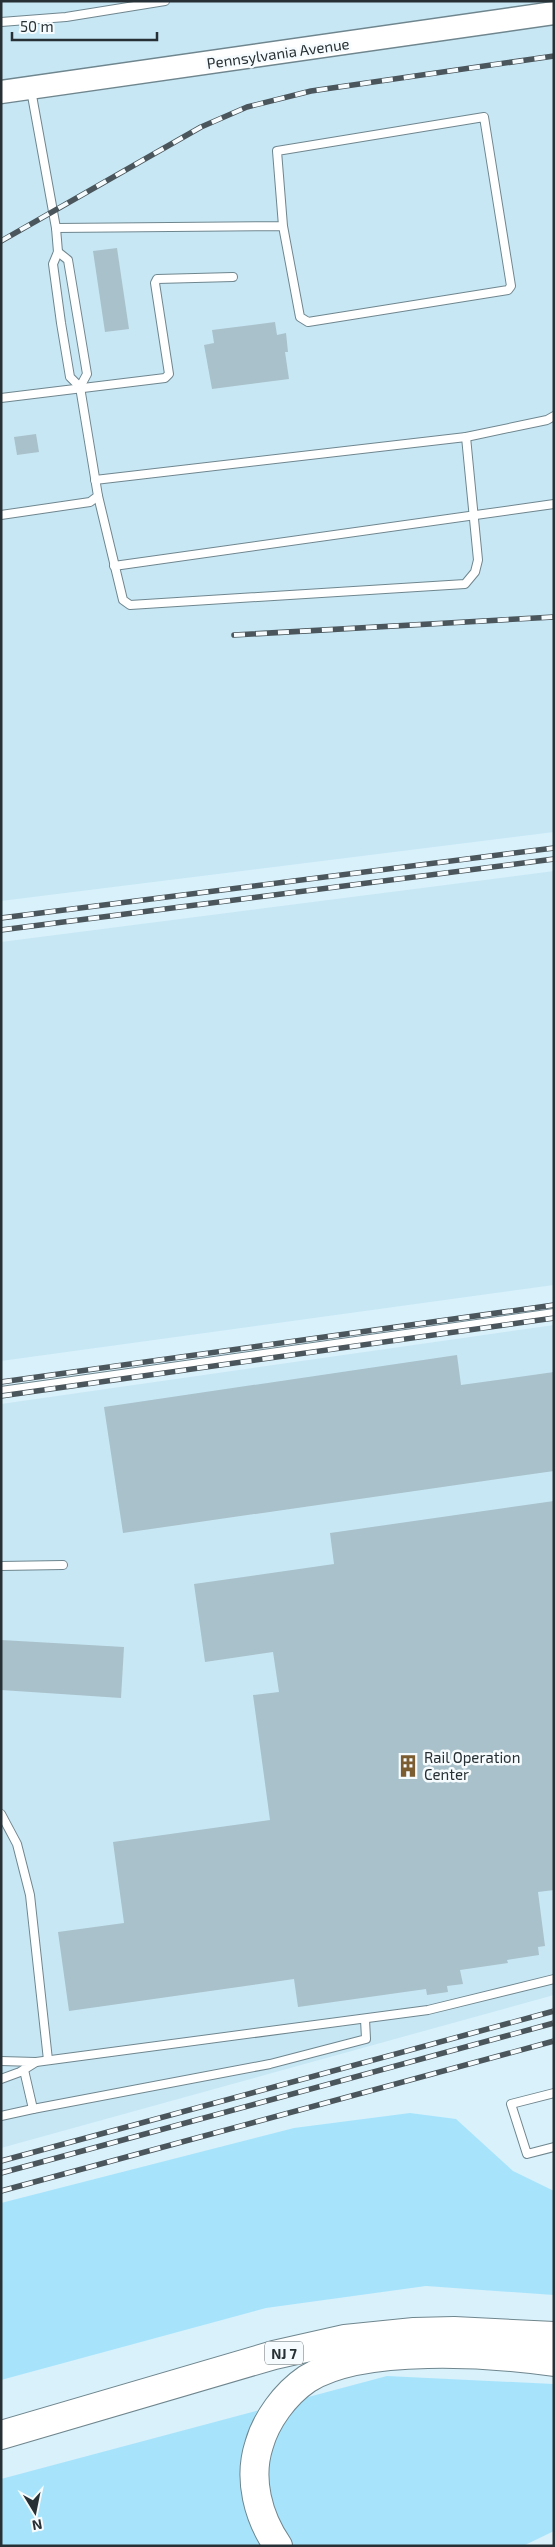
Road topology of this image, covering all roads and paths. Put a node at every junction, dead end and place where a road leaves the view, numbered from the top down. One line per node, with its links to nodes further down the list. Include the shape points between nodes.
1 (165, 1): 3 (lane, via 66,17)
2 (554, 13): 4 (main road, Pennsylvania Avenue)
3 (1, 22)
4 (31, 88): 5 (main road, Pennsylvania Avenue); 7 (lane)
5 (1, 92)
6 (283, 226): 6 (lane, via 300,317 308,322 508,290 511,286 484,118 276,151); 7 (lane)
7 (56, 228): 8 (lane)
8 (58, 252): 10 (lane, via 53,264 67,359 70,377); 10 (lane, via 68,260 87,374)
9 (233, 277): 10 (lane, via 157,279 169,374 165,378)
10 (80, 387): 11 (lane); 14 (lane)
11 (1, 398)
12 (554, 416): 13 (lane)
13 (466, 437): 14 (lane); 18 (lane)
14 (95, 480): 15 (lane)
15 (98, 496): 17 (lane, via 90,502); 19 (lane)
16 (554, 504): 18 (lane)
17 (1, 515)
18 (473, 516): 19 (lane); 19 (lane, via 478,560 475,572 465,584 130,605 123,600)
19 (114, 566)
20 (554, 1312): 21 (lane)
21 (1, 1390)
22 (63, 1565): 23 (lane)
23 (1, 1566)
24 (1, 1814): 27 (lane, via 17,1844 30,1895)
25 (554, 1979): 26 (lane, via 462,2003)
26 (364, 2019): 27 (lane); 33 (lane, via 366,2039 270,2064)
27 (48, 2060): 29 (lane)
28 (1, 2061): 29 (lane)
29 (36, 2062): 30 (lane)
30 (24, 2070): 31 (lane); 33 (lane)
31 (1, 2079)
32 (554, 2093): 35 (lane, via 511,2104 527,2154)
33 (33, 2109): 34 (lane)
34 (1, 2116)
35 (554, 2147)
36 (554, 2325): 37 (highway)
37 (494, 2331): 38 (highway, NJ 7); 40 (highway, NJ 7, via 414,2332 310,2346)
38 (554, 2336)
39 (554, 2362): 41 (highway, via 476,2355 411,2356 349,2364 307,2380 276,2410 261,2436 257,2451 254,2472 256,2494 264,2522)
40 (12, 2432)
41 (278, 2546)

